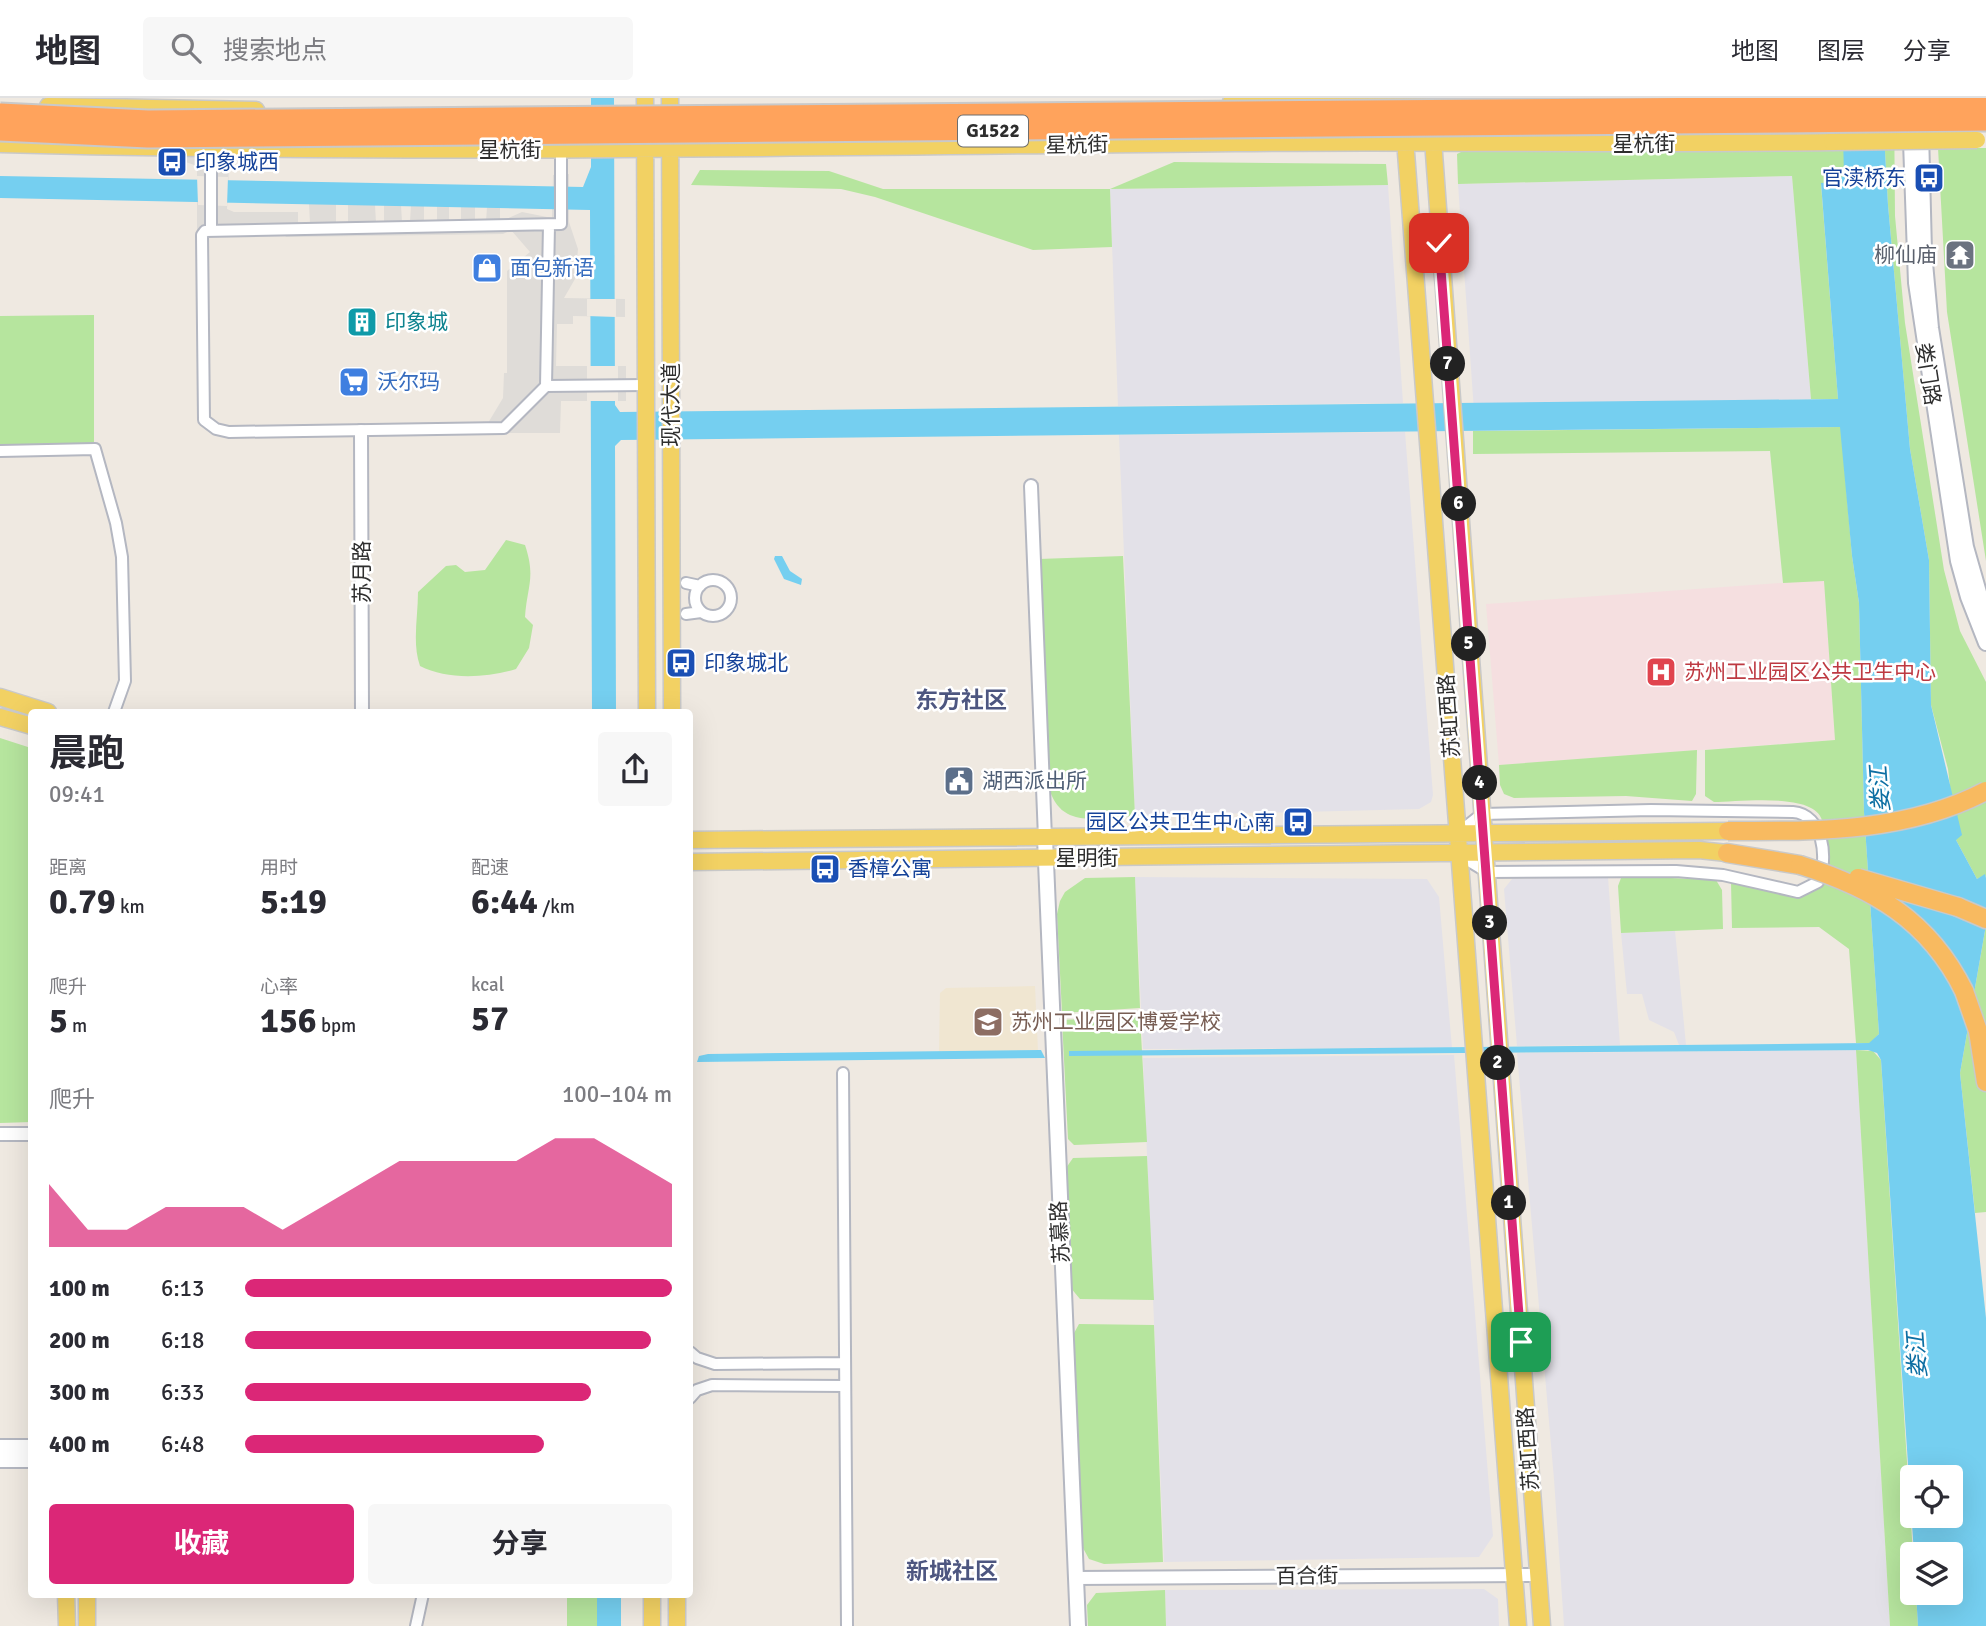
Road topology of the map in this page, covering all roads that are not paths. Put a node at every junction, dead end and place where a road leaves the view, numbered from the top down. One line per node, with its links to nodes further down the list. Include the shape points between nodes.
1 (1517, 98): 4 (main road, 星杭街)
2 (1910, 98): 36 (main road, 娄门路, via 1913,252 1921,330 1958,561)
3 (1920, 98): 35 (main road, 娄门路, via 1929,306 1966,547)
4 (1430, 99): 6 (main road, 星杭街); 18 (main road, 苏虹西路)
5 (1244, 100): 6 (main road, 星杭街); 7 (main road, 星杭街)
6 (1402, 100): 17 (main road, 苏虹西路)
7 (920, 102): 9 (main road, 星杭街)
8 (127, 103): 10 (main road, 星杭街, via 587,109); 11 (main road, 星杭街)
9 (670, 103): 10 (main road, 星杭街); 21 (main road, 现代大道)
10 (645, 104): 20 (main road, 现代大道)
11 (0, 105)
12 (1986, 105): 13 (highway, G1522, bridge, via 162,120)
13 (0, 113)
14 (1986, 121): 15 (highway, G1522, bridge, via 148,138)
15 (0, 131)
16 (1982, 140): 18 (main road, 星杭街, bridge, via 1616,145)
17 (1403, 141): 18 (main road, 星杭街); 21 (main road, 星杭街); 48 (main road, 苏虹西路)
18 (1432, 141): 46 (main road, 苏虹西路)
19 (0, 144): 23 (main road, 星杭街)
20 (645, 149): 21 (main road, 星杭街); 22 (main road, 星杭街); 26 (main road, 现代大道)
21 (670, 149): 42 (main road, 现代大道)
22 (561, 150): 23 (main road, 星杭街); 24 (street, via 561,224)
23 (211, 158): 25 (street)
24 (549, 225): 25 (street); 27 (street)
25 (211, 229): 28 (street, via 202,235 204,420 229,432)
26 (646, 385): 27 (street); 41 (main road, 现代大道)
27 (546, 386): 28 (street, via 504,428)
28 (361, 431): 40 (street, 苏月路)
29 (0, 451): 39 (street, via 95,449 122,557 125,681)
30 (1031, 486): 50 (street)
31 (686, 583): 32 (street)
32 (700, 586): 33 (street, via 695,596); 33 (street, via 716,580 727,586 731,597 723,613)
33 (701, 612): 34 (street)
34 (686, 614)
35 (1986, 617)
36 (1986, 643)
37 (0, 697): 38 (main road)
38 (38, 709)
39 (115, 709)
40 (362, 709)
41 (647, 709)
42 (673, 709)
43 (0, 716): 44 (main road)
44 (28, 725)
45 (1986, 791): 47 (highway, bridge, via 1929,814 1858,828)
46 (1482, 814): 48 (street); 49 (main road, 苏虹西路); 58 (street, via 1799,812 1811,817 1819,828 1822,864 1818,882 1798,892 1676,871)
47 (1728, 831): 49 (main road, 星明街)
48 (1458, 833): 49 (main road, 星明街); 50 (main road, 星明街); 53 (main road, 苏虹西路)
49 (1483, 833): 54 (main road, 苏虹西路)
50 (1045, 838): 51 (main road, 星明街); 55 (main road, 苏慕路)
51 (693, 841)
52 (1727, 853): 54 (main road, 星明街); 57 (highway)
53 (1460, 855): 54 (main road, 星明街); 55 (main road, 星明街); 58 (street); 72 (main road, 苏虹西路)
54 (1485, 855): 58 (main road, 苏虹西路)
55 (1044, 859): 56 (main road, 星明街); 74 (main road, 苏慕路)
56 (693, 862)
57 (1800, 865): 59 (highway, bridge, via 1905,890); 61 (highway, bridge, via 1873,893 1926,936 1964,992 1978,1031)
58 (1487, 872): 73 (main road, 苏虹西路)
59 (1986, 919)
60 (843, 1073): 65 (street)
61 (1986, 1082)
62 (0, 1134): 63 (street)
63 (28, 1134)
64 (693, 1355): 65 (street, via 715,1364)
65 (845, 1363): 66 (street)
66 (845, 1386): 67 (street, via 712,1385); 85 (street)
67 (693, 1395)
68 (0, 1447): 69 (main road)
69 (28, 1447)
70 (0, 1460): 71 (main road)
71 (28, 1460)
72 (1514, 1574): 73 (street, 百合街); 74 (street, 百合街); 87 (main road, 苏虹西路)
73 (1537, 1575): 88 (main road, 苏虹西路)
74 (1076, 1578): 86 (main road, 苏慕路)
75 (66, 1598): 80 (main road)
76 (87, 1598): 81 (main road)
77 (422, 1598): 82 (street)
78 (652, 1598): 83 (main road)
79 (677, 1598): 84 (main road)
80 (67, 1626)
81 (87, 1626)
82 (416, 1626)
83 (652, 1626)
84 (677, 1626)
85 (847, 1626)
86 (1078, 1626)
87 (1518, 1626)
88 (1542, 1626)

